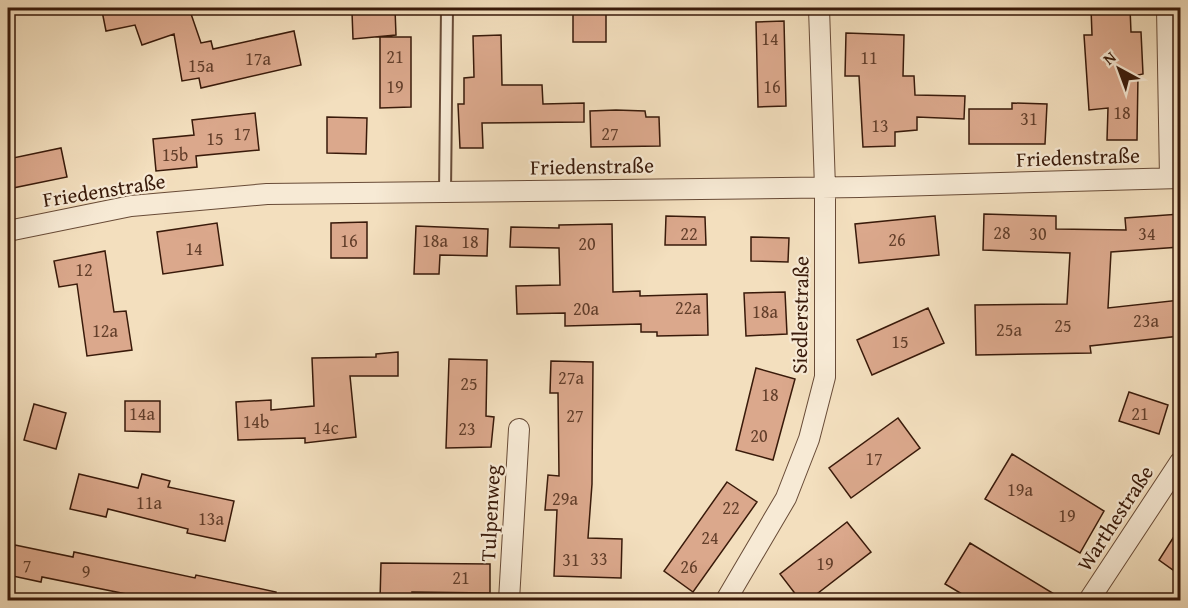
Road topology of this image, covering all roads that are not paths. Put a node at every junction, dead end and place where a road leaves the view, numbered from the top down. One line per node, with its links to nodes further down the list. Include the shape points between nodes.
1 (447, 8): 6 (lane)
2 (819, 8): 5 (street, Siedlerstraße)
3 (1167, 8): 4 (street)
4 (1175, 178): 5 (street, Friedenstraße)
5 (825, 188): 6 (street, Friedenstraße); 11 (street, Siedlerstraße, via 825,377 809,439 786,498)
6 (445, 192): 7 (street, Friedenstraße, via 267,194 131,206)
7 (8, 231)
8 (519, 429): 10 (street, Tulpenweg)
9 (1180, 462): 12 (street, Warthestraße)
10 (509, 600)
11 (726, 600)
12 (1089, 600)

